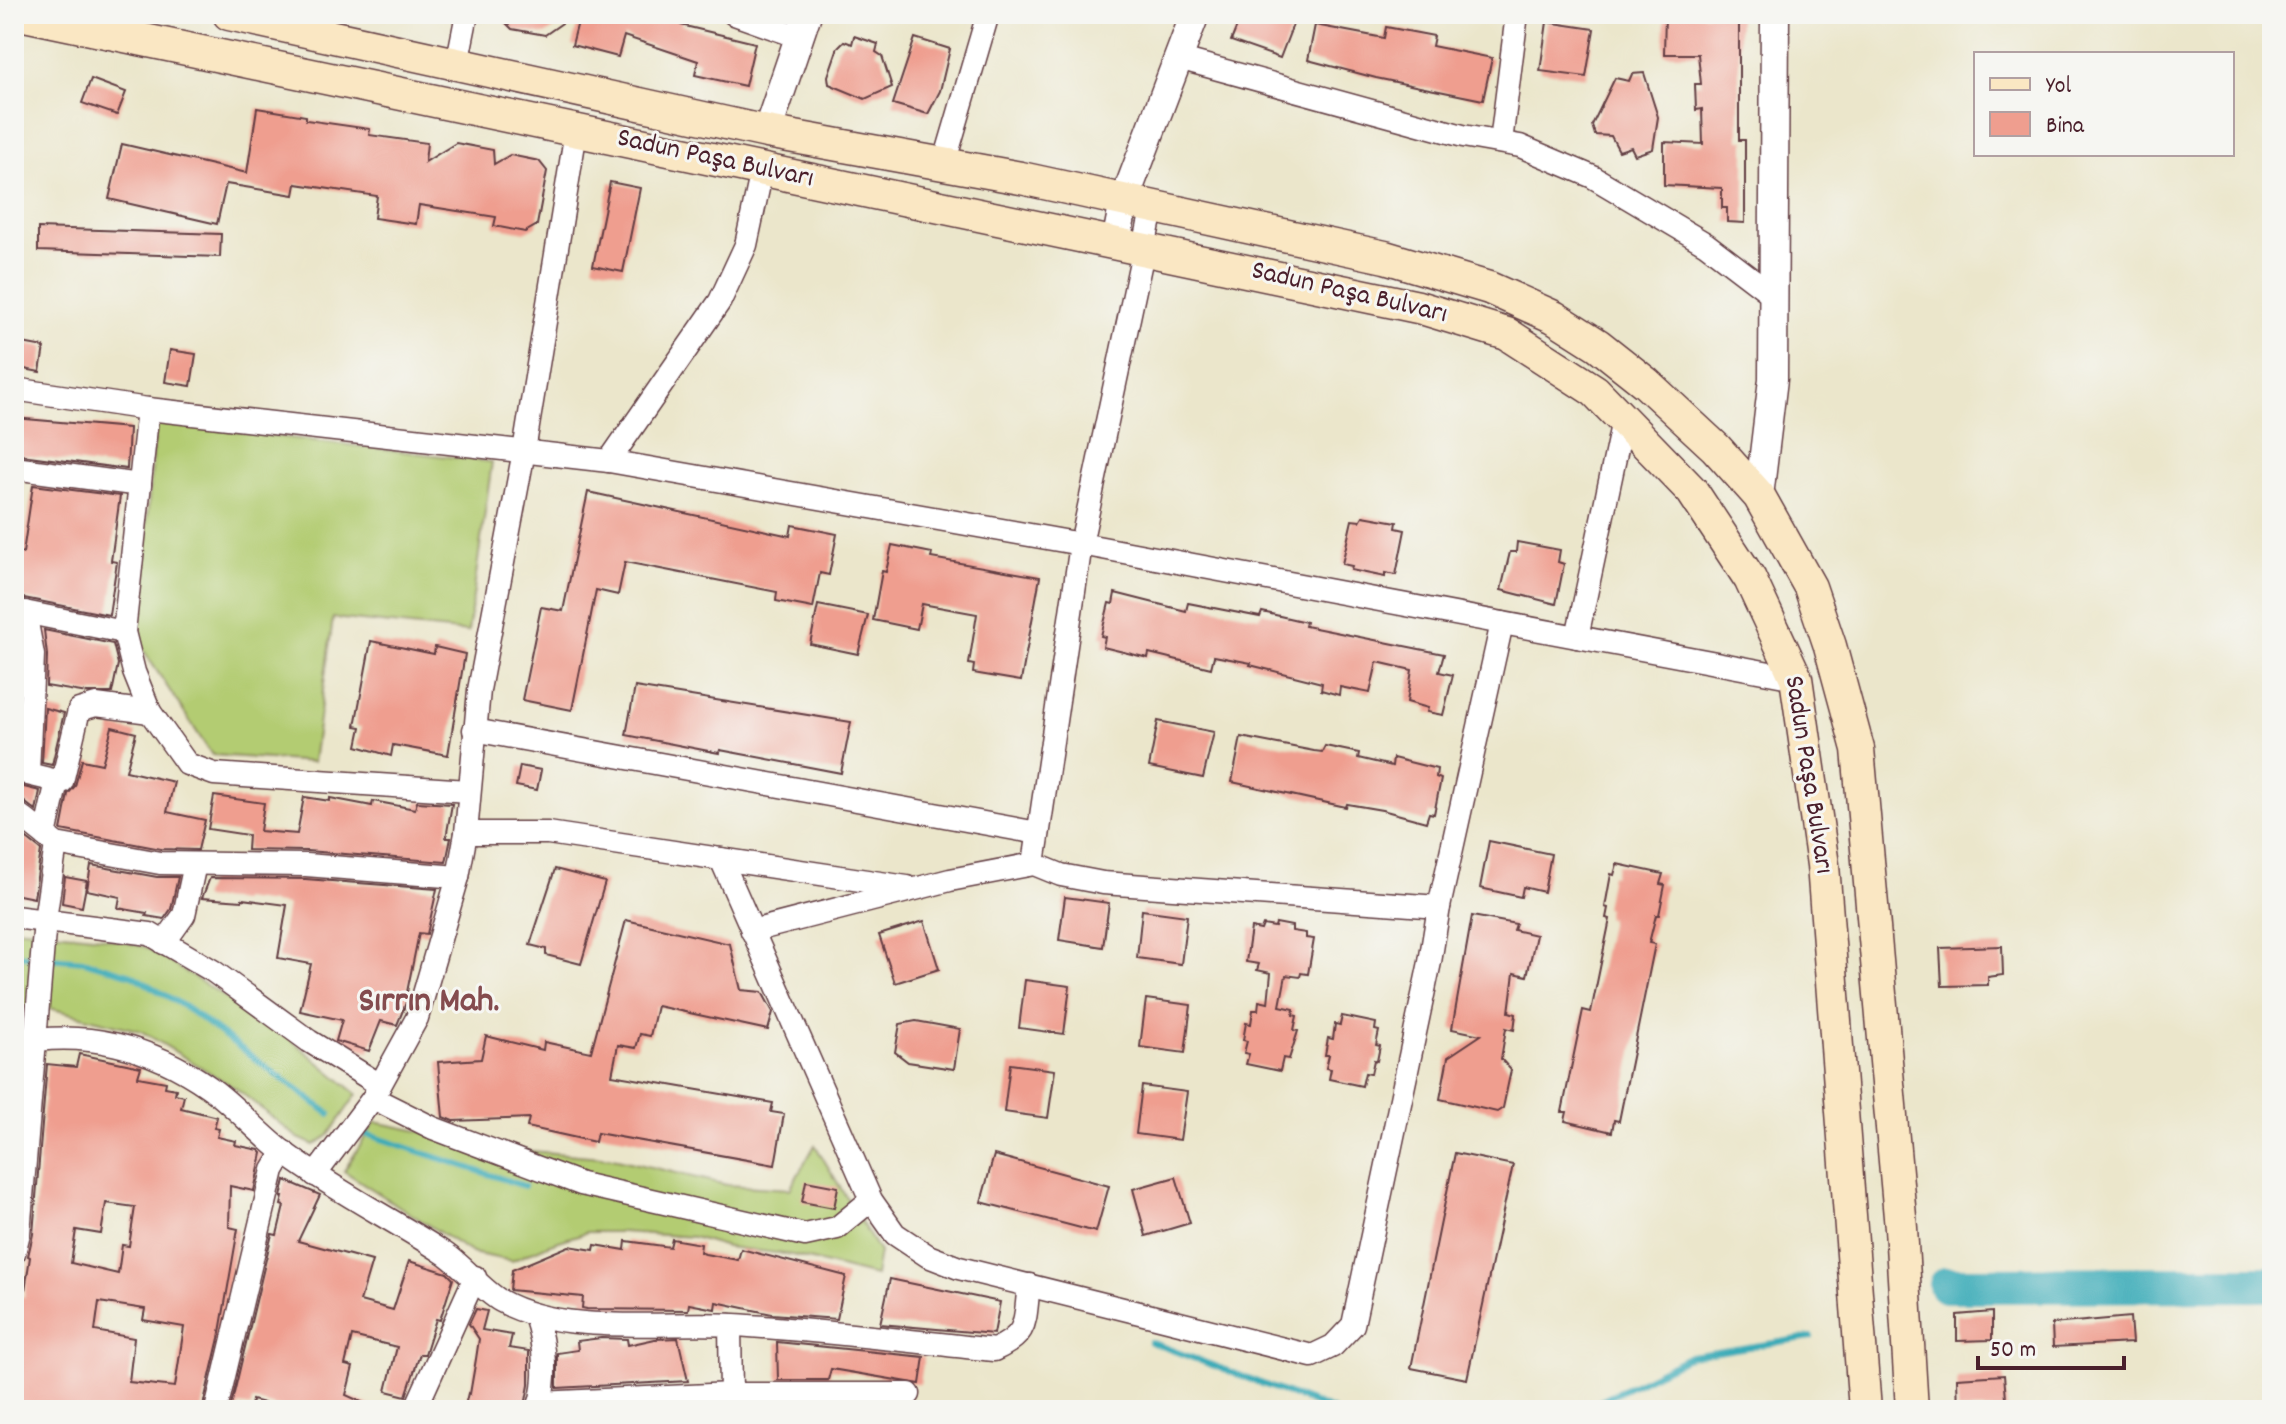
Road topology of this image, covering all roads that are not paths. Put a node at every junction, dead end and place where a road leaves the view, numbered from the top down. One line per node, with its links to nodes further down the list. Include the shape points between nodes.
1 (20, 14): 12 (main road, Sadun Paşa Bulvarı)
2 (467, 14): 11 (street)
3 (734, 14): 9 (street)
4 (988, 14): 15 (street)
5 (1195, 14): 10 (street)
6 (1517, 14): 14 (street)
7 (1775, 14): 19 (street)
8 (247, 16): 11 (main road, Sadun Paşa Bulvarı)
9 (803, 25): 13 (street)
10 (1178, 58): 14 (street); 17 (street)
11 (457, 64): 13 (main road, Sadun Paşa Bulvarı)
12 (576, 131): 16 (main road, Sadun Paşa Bulvarı); 23 (street)
13 (767, 132): 15 (main road, Sadun Paşa Bulvarı)
14 (1501, 142): 19 (street, via 1593,177 1706,244)
15 (944, 164): 17 (main road, Sadun Paşa Bulvarı)
16 (762, 170): 18 (main road, Sadun Paşa Bulvarı); 24 (street, via 746,245 720,301)
17 (1139, 203): 18 (street); 27 (main road, Sadun Paşa Bulvarı, via 1385,257 1489,288 1554,317 1646,383)
18 (1129, 246): 22 (main road, Sadun Paşa Bulvarı, via 1403,304 1507,334 1595,391); 28 (street)
19 (1773, 295): 27 (street, via 1773,379)
20 (14, 389): 21 (street)
21 (148, 409): 23 (street); 26 (street)
22 (1623, 420): 32 (street); 33 (main road, Sadun Paşa Bulvarı, via 1692,491 1750,579)
23 (524, 451): 24 (street); 35 (street)
24 (609, 461): 28 (street)
25 (14, 468): 26 (street)
26 (140, 485): 31 (street)
27 (1759, 496): 68 (main road, Sadun Paşa Bulvarı, via 1810,587 1858,749 1900,1213)
28 (1081, 544): 30 (street); 40 (street)
29 (20, 611): 31 (street); 36 (street, via 33,655 28,774)
30 (1502, 623): 32 (street); 47 (street)
31 (124, 632): 34 (street)
32 (1577, 637): 33 (street)
33 (1796, 678): 67 (main road, Sadun Paşa Bulvarı, via 1823,865)
34 (150, 712): 36 (street, via 96,705 79,710 62,782); 37 (street, via 187,764 214,774)
35 (474, 730): 37 (street); 40 (street)
36 (57, 781): 41 (street)
37 (468, 791): 39 (street)
38 (14, 811): 41 (street)
39 (466, 833): 42 (street, via 548,833); 45 (street)
40 (1038, 833): 44 (street)
41 (51, 839): 43 (street, via 160,863); 49 (street)
42 (721, 859): 46 (street); 50 (street)
43 (195, 864): 45 (street, via 320,866); 51 (street, via 184,915)
44 (1034, 864): 46 (street); 47 (street, via 1103,883)
45 (458, 877): 53 (street, via 417,1018)
46 (916, 888): 50 (street)
47 (1439, 907): 59 (street, via 1353,1325 1333,1346 1312,1356)
48 (14, 917): 49 (street)
49 (45, 920): 51 (street, via 150,934); 52 (street, via 39,989)
50 (752, 931): 56 (street)
51 (164, 943): 53 (street, via 213,971)
52 (25, 1041): 54 (street, via 58,1037 138,1050 208,1087); 57 (street)
53 (377, 1092): 55 (street); 56 (street, via 433,1128 581,1184 805,1235 837,1228)
54 (284, 1152): 55 (street); 65 (street, via 273,1170)
55 (315, 1175): 58 (street)
56 (871, 1200): 59 (street, via 895,1234 928,1256)
57 (14, 1253)
58 (475, 1277): 60 (street, via 499,1300); 66 (street)
59 (1029, 1285): 61 (street, via 1023,1328 1013,1342 994,1350)
60 (535, 1316): 61 (street, via 573,1322); 64 (street, via 544,1359)
61 (730, 1325): 63 (street)
62 (909, 1394): 63 (street)
63 (730, 1402): 64 (street)
64 (539, 1406)
65 (216, 1410)
66 (415, 1410)
67 (1865, 1410)
68 (1912, 1410)

